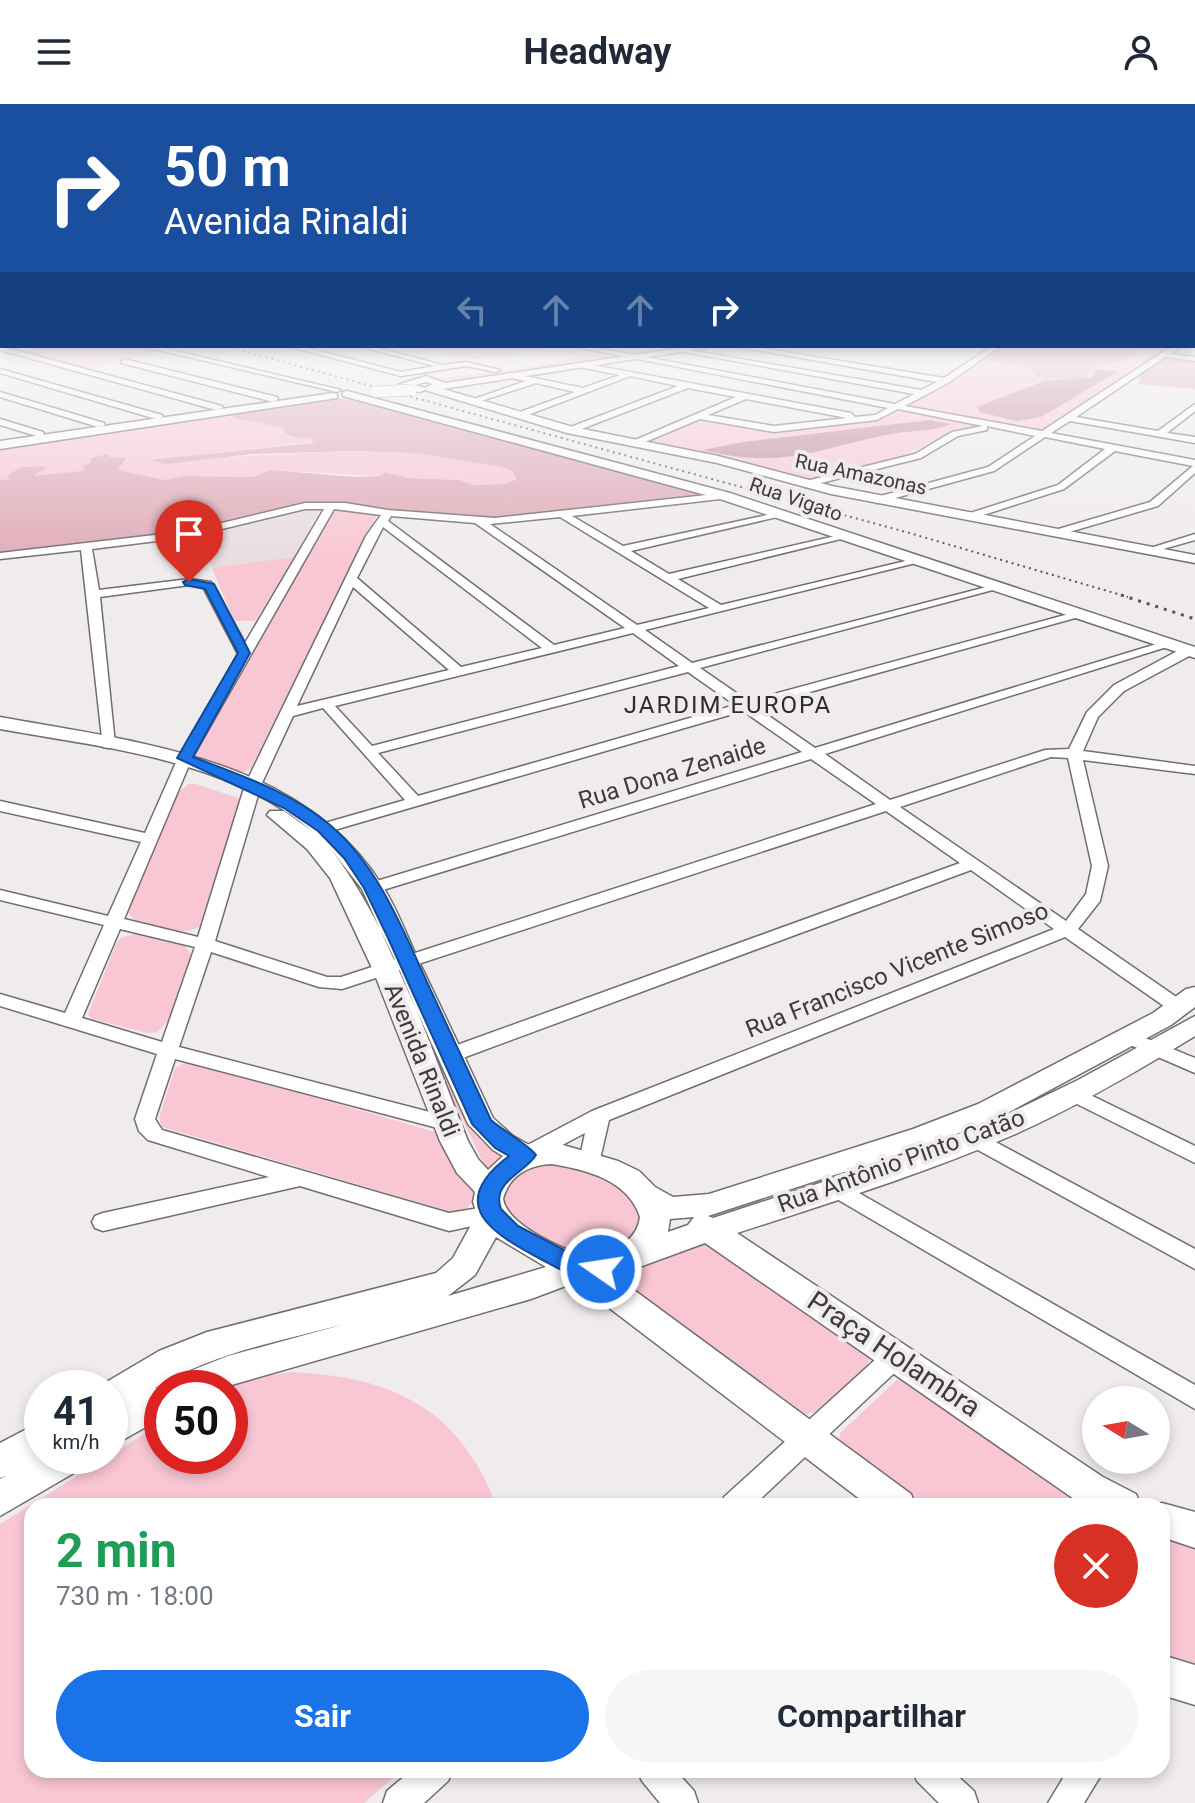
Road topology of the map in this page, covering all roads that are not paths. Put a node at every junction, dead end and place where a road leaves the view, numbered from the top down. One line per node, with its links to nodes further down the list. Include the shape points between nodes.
1 (34, 404): 24 (street)
2 (115, 404): 20 (street)
3 (205, 404): 17 (street)
4 (242, 404): 17 (street)
5 (263, 404): 32 (street)
6 (404, 404): 36 (street, Rua Vigato)
7 (483, 404): 18 (street, Rua Amazonas)
8 (549, 404): 18 (street)
9 (637, 404): 26 (street)
10 (726, 404): 19 (street)
11 (790, 404): 22 (street)
12 (892, 404): 15 (street)
13 (904, 404): 15 (street)
14 (1089, 404): 21 (street)
15 (901, 406): 22 (street); 25 (street)
16 (1195, 407): 28 (street)
17 (219, 408): 20 (street)
18 (520, 415): 26 (street, Rua Amazonas)
19 (699, 416): 22 (street, via 774,429); 31 (street)
20 (159, 417): 24 (street)
21 (1068, 418): 28 (street); 29 (street)
22 (869, 419)
23 (0, 422): 27 (street)
24 (101, 425): 27 (street)
25 (996, 427): 29 (street); 35 (street, via 955,434 918,456)
26 (571, 430): 31 (street, Rua Amazonas)
27 (40, 434): 32 (street)
28 (1160, 434): 30 (street)
29 (1040, 436): 33 (street); 37 (street, via 977,475)
30 (1195, 440)
31 (638, 442): 35 (street, Rua Amazonas)
32 (0, 443)
33 (1111, 449): 34 (street); 41 (street, via 1061,487)
34 (1195, 465): 44 (street, via 1154,504)
35 (805, 484): 37 (street, Rua Amazonas)
36 (725, 496): 39 (street); 40 (street, Rua Vigato)
37 (877, 500): 41 (street, Rua Amazonas)
38 (331, 505): 42 (street); 49 (street, via 296,507 189,534); 67 (street)
39 (564, 515): 43 (street); 50 (street)
40 (781, 515): 47 (street, Rua Vigato); 50 (street)
41 (971, 516): 44 (street, Rua Amazonas)
42 (384, 517): 43 (street); 45 (street); 46 (street)
43 (478, 520): 63 (street)
44 (1059, 532): 51 (street, Rua Amazonas)
45 (398, 534): 46 (street); 65 (street)
46 (371, 536): 56 (street)
47 (844, 537): 54 (street, Rua Vigato); 55 (street)
48 (1195, 537): 51 (street)
49 (86, 546): 52 (street); 58 (street)
50 (622, 550): 55 (street)
51 (1149, 550): 53 (street, Rua Amazonas)
52 (0, 556)
53 (1195, 559)
54 (918, 561): 57 (street, Rua Vigato); 61 (street)
55 (667, 578): 61 (street)
56 (351, 579): 59 (street); 60 (street)
57 (998, 587): 62 (street, Rua Vigato); 68 (street)
58 (94, 594): 67 (street, via 207,584); 77 (street)
59 (372, 597): 60 (street); 70 (street)
60 (343, 598): 74 (street)
61 (719, 609): 63 (street)
62 (1080, 615): 64 (street, Rua Vigato); 73 (street)
63 (634, 628): 65 (street); 68 (street)
64 (1167, 645): 66 (street, Rua Vigato); 69 (street, Rua Dona Zenaide)
65 (550, 648): 70 (street)
66 (1191, 652): 71 (street)
67 (244, 653): 81 (street)
68 (689, 666): 73 (street); 78 (street)
69 (1096, 668): 71 (street); 79 (street, Rua Dona Zenaide)
70 (459, 672): 72 (street)
71 (1130, 680): 80 (street, via 1092,715)
72 (327, 705): 74 (street); 78 (street)
73 (746, 706): 79 (street); 84 (street)
74 (287, 713): 83 (street)
75 (0, 723): 77 (street, Avenida Rinaldi)
76 (0, 732): 81 (street, Avenida Rinaldi)
77 (108, 744): 81 (street, Avenida Rinaldi)
78 (368, 751): 84 (street)
79 (813, 753): 85 (street); 90 (street, Rua Dona Zenaide)
80 (1074, 754): 82 (street); 85 (street, via 1050,753); 93 (street, Rua Francisco Vicente Simoso, via 1100,879 1092,903)
81 (182, 765): 83 (street, Avenida Rinaldi); 88 (street)
82 (1195, 770)
83 (252, 792): 87 (street, Avenida Rinaldi, via 290,804); 94 (street); 95 (street, Avenida Rinaldi, via 330,862)
84 (415, 802): 87 (street)
85 (888, 805): 89 (street); 95 (street)
86 (0, 806): 88 (street)
87 (324, 828): 90 (street, Avenida Rinaldi)
88 (150, 839): 92 (street)
89 (973, 864): 93 (street); 102 (street)
90 (373, 888): 95 (street, Avenida Rinaldi)
91 (0, 895): 92 (street)
92 (116, 923): 94 (street); 98 (street)
93 (1067, 930): 97 (street); 105 (street, Rua Francisco Vicente Simoso)
94 (205, 944): 95 (street, via 326,983); 101 (street)
95 (397, 966): 102 (street, Avenida Rinaldi); 106 (street, Avenida Rinaldi)
96 (0, 1000): 98 (street)
97 (1189, 1009): 99 (street, Rua Antônio Pinto Catão); 100 (street, Rua Antônio Pinto Catão)
98 (72, 1019): 101 (street)
99 (1128, 1037): 100 (street); 113 (street, Rua Antônio Pinto Catão, via 988,1111 942,1129 709,1205 680,1208)
100 (1156, 1048): 103 (street); 104 (street, Rua Antônio Pinto Catão)
101 (169, 1051): 106 (street); 111 (street, via 145,1119 149,1131)
102 (453, 1054): 108 (street, Avenida Rinaldi, via 482,1124)
103 (1195, 1066)
104 (1074, 1094): 107 (street, Rua Antônio Pinto Catão); 109 (street)
105 (599, 1116): 108 (street, Rua Francisco Vicente Simoso); 110 (street)
106 (449, 1124): 114 (street, Avenida Rinaldi, via 467,1166)
107 (975, 1139): 112 (street, Rua Antônio Pinto Catão); 118 (street)
108 (527, 1155): 110 (street, Avenida Rinaldi); 114 (street, via 501,1173)
109 (1195, 1155)
110 (590, 1162): 113 (street, Avenida Rinaldi, via 627,1179)
111 (304, 1177): 114 (street, via 449,1222 461,1222); 115 (street)
112 (838, 1189): 116 (street, Rua Antônio Pinto Catão); 123 (street)
113 (653, 1201): 116 (street, Praça Holambra); 117 (street, via 652,1235)
114 (491, 1202): 119 (street, Avenida Rinaldi, via 509,1233); 122 (street, via 466,1268 451,1281 207,1346)
115 (103, 1222)
116 (710, 1229): 117 (street, Rua Antônio Pinto Catão); 120 (street, Praça Holambra)
117 (639, 1253): 119 (street, via 616,1264)
118 (1195, 1260)
119 (583, 1269): 121 (street); 124 (street)
120 (897, 1355): 124 (street); 130 (street, Praça Holambra)
121 (228, 1370)
122 (128, 1386)
123 (1195, 1398)
124 (809, 1438): 128 (street); 129 (street)
125 (24, 1448): 126 (street)
126 (0, 1462)
127 (41, 1474): 131 (street)
128 (743, 1498)
129 (888, 1498)
130 (1107, 1498)
131 (0, 1499)
132 (1170, 1522): 133 (street)
133 (1195, 1530)
134 (1170, 1677): 135 (street)
135 (1195, 1685)
136 (428, 1778): 140 (street)
137 (660, 1778): 141 (street)
138 (936, 1778): 142 (street)
139 (1082, 1778): 143 (street)
140 (399, 1803)
141 (682, 1803)
142 (962, 1803)
143 (1064, 1803)

